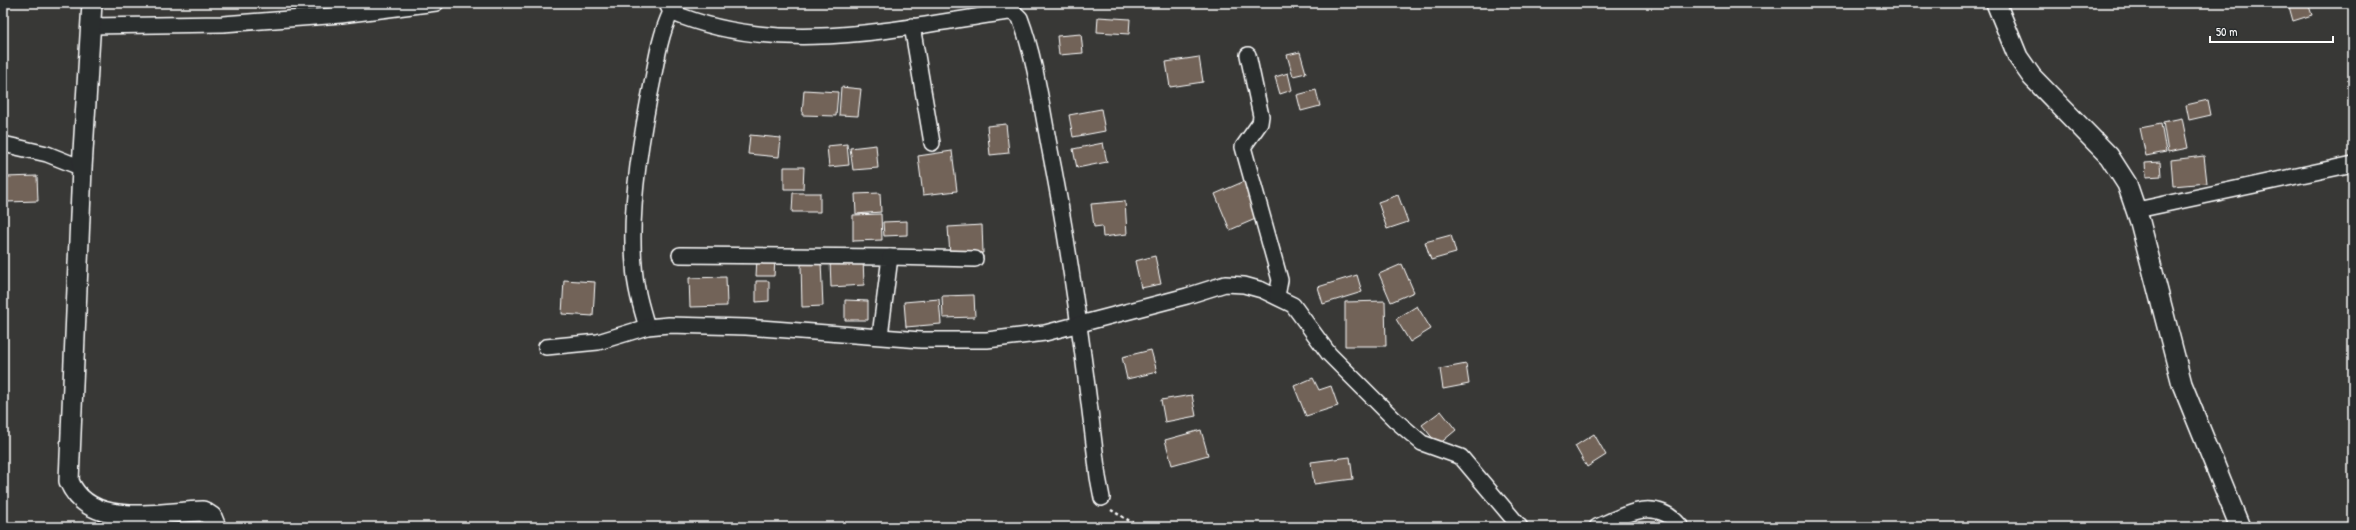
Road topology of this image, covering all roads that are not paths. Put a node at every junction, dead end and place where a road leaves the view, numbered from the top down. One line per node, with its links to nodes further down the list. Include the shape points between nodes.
1 (92, 3): 5 (street)
2 (436, 3): 5 (street, via 341,15 223,24)
3 (1996, 3): 12 (street, via 2018,57 2051,98 2109,156 2127,184)
4 (669, 7): 6 (street, via 705,24 764,36 825,36); 18 (street, via 646,114 637,178 634,265 640,305)
5 (90, 26): 11 (street)
6 (912, 26): 8 (street); 17 (street, via 1008,12 1020,18 1034,71 1066,231)
7 (1248, 55): 16 (street, via 1261,116 1260,123 1243,147 1280,280)
8 (932, 143)
9 (3, 144): 11 (street, via 47,154)
10 (2353, 164): 12 (street)
11 (82, 168): 22 (street, via 69,444 69,481 73,494 88,509 120,519 203,511 212,517)
12 (2137, 210): 26 (street, via 2182,384)
13 (680, 255): 14 (street)
14 (890, 257): 15 (street); 19 (street)
15 (975, 259)
16 (1277, 296): 17 (street, via 1244,285 1225,284); 23 (street, via 1293,305 1329,354 1394,419 1422,443 1461,457)
17 (1080, 324): 19 (street, via 1045,333 987,340 921,340); 21 (street)
18 (647, 327): 19 (street, via 746,327); 20 (street, via 598,342)
19 (880, 336)
20 (546, 348)
21 (1102, 498)
22 (216, 527)
23 (1520, 527)
24 (1597, 527): 25 (street, via 1630,513 1646,510 1659,510 1673,517)
25 (1681, 527)
26 (2240, 527)

